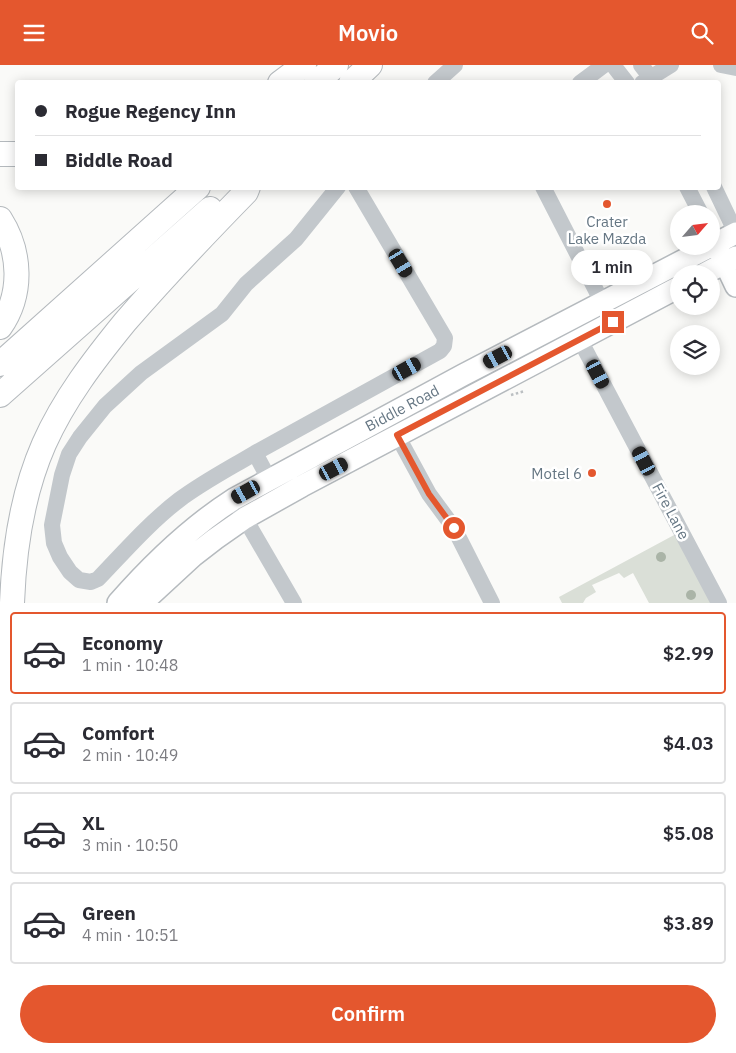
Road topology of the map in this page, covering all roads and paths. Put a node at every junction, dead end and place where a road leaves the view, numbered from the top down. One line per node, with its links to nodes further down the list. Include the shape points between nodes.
1 (304, 65): 11 (highway)
2 (336, 65): 12 (highway)
3 (370, 65): 13 (highway)
4 (455, 65): 14 (street)
5 (604, 65): 15 (street)
6 (613, 65): 16 (street)
7 (671, 65): 10 (street)
8 (721, 65): 9 (street)
9 (736, 68)
10 (647, 77)
11 (284, 80)
12 (319, 80)
13 (354, 80)
14 (438, 80)
15 (584, 80)
16 (625, 80)
17 (0, 154): 18 (highway)
18 (15, 154)
19 (195, 190): 39 (highway)
20 (231, 190): 40 (highway)
21 (247, 190): 46 (highway, via 116,333 60,411 43,446 25,501 13,573)
22 (336, 190): 42 (street, via 296,239 246,284 222,314 141,373 105,407 80,437 69,454 62,475 52,525 60,557 79,580 91,582 98,579 179,501)
23 (358, 190): 42 (street, via 445,337 444,346)
24 (545, 190): 36 (street)
25 (689, 190): 27 (street)
26 (715, 190): 29 (street)
27 (697, 205)
28 (0, 219): 37 (highway, via 15,252 17,271 16,288)
29 (736, 233): 30 (main road, Biddle Road)
30 (720, 239)
31 (720, 250): 33 (main road)
32 (688, 255): 36 (main road, Biddle Road)
33 (730, 260): 34 (main road)
34 (736, 286)
35 (670, 292): 38 (main road, Biddle Road)
36 (602, 302): 43 (main road, Biddle Road)
37 (0, 327)
38 (580, 339): 41 (main road, Biddle Road); 51 (street, Fire Lane)
39 (0, 364)
40 (0, 395)
41 (397, 435): 45 (main road, Biddle Road); 50 (street, via 429,494 454,528)
42 (255, 453): 43 (street)
43 (270, 479): 44 (main road, Biddle Road)
44 (234, 499): 45 (street); 47 (main road, Biddle Road, via 208,515 168,549)
45 (245, 518): 48 (main road, Biddle Road, via 193,556); 49 (street)
46 (12, 603)
47 (118, 603)
48 (142, 603)
49 (294, 603)
50 (492, 603)
51 (719, 603)

